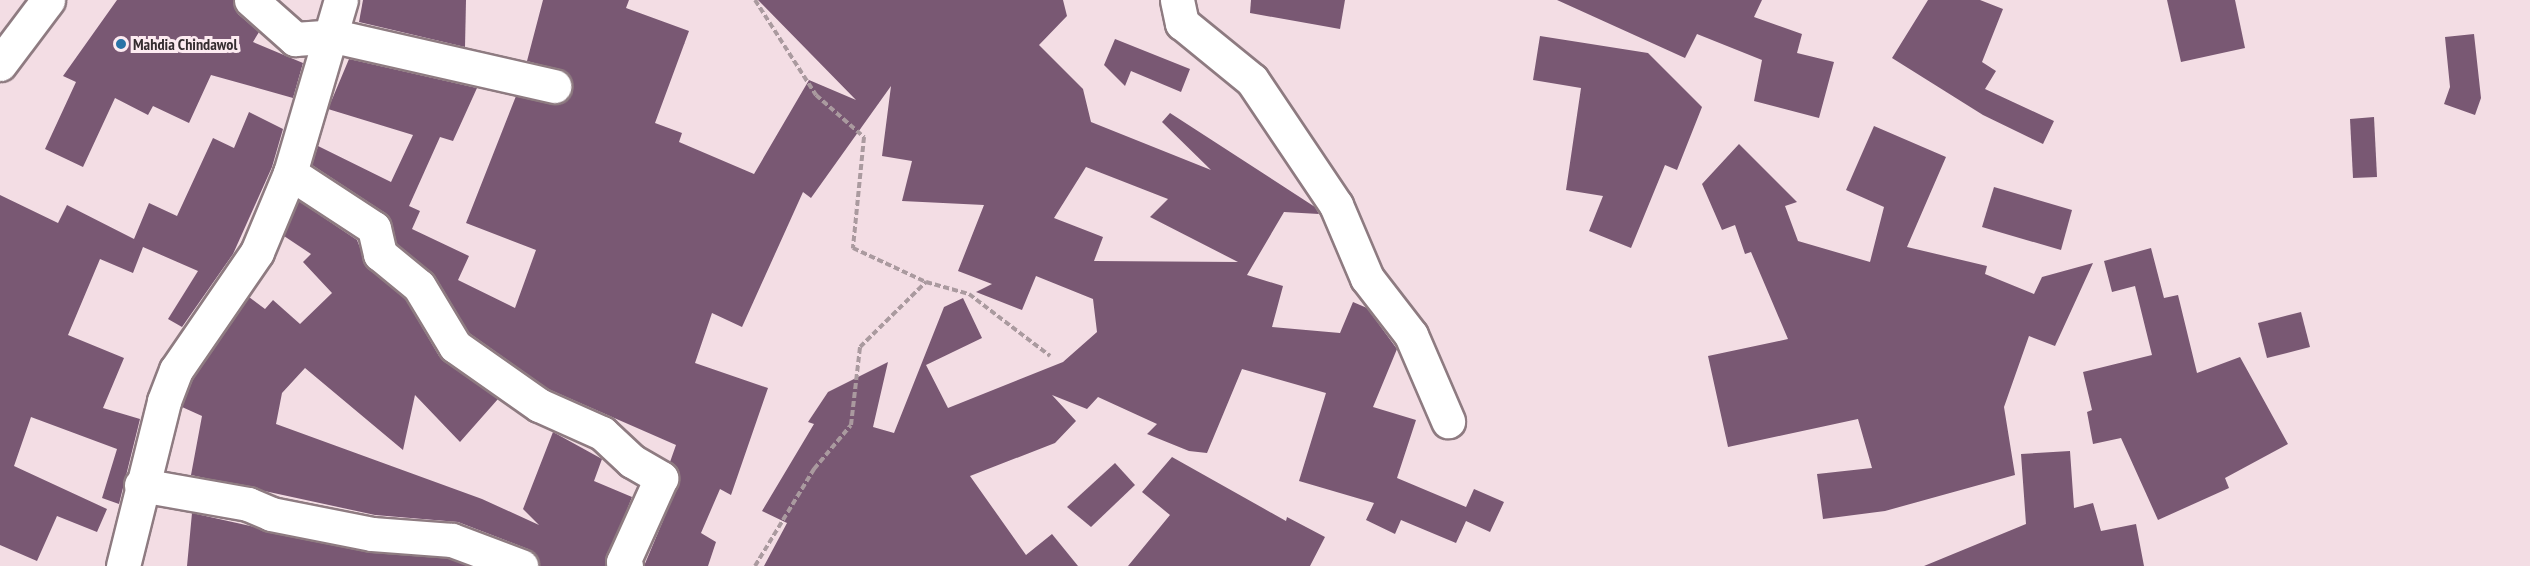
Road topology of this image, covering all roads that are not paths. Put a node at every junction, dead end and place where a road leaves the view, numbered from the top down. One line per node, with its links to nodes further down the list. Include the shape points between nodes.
1 (48, 0): 6 (street)
2 (251, 0): 5 (street, via 295,39)
3 (341, 0): 5 (street)
4 (1177, 0): 9 (street, via 1182,23 1252,80 1336,205 1367,278 1411,335)
5 (334, 36): 7 (street); 8 (street)
6 (0, 64)
7 (554, 86)
8 (290, 173): 10 (street, via 257,252 176,370); 13 (street, via 374,228 380,254 419,286 456,346 539,405 602,433 632,461 661,478 623,561)
9 (1448, 421)
10 (141, 485): 11 (street); 12 (street, via 248,504 271,514 372,534 452,540)
11 (123, 566)
12 (521, 566)
13 (626, 566)

